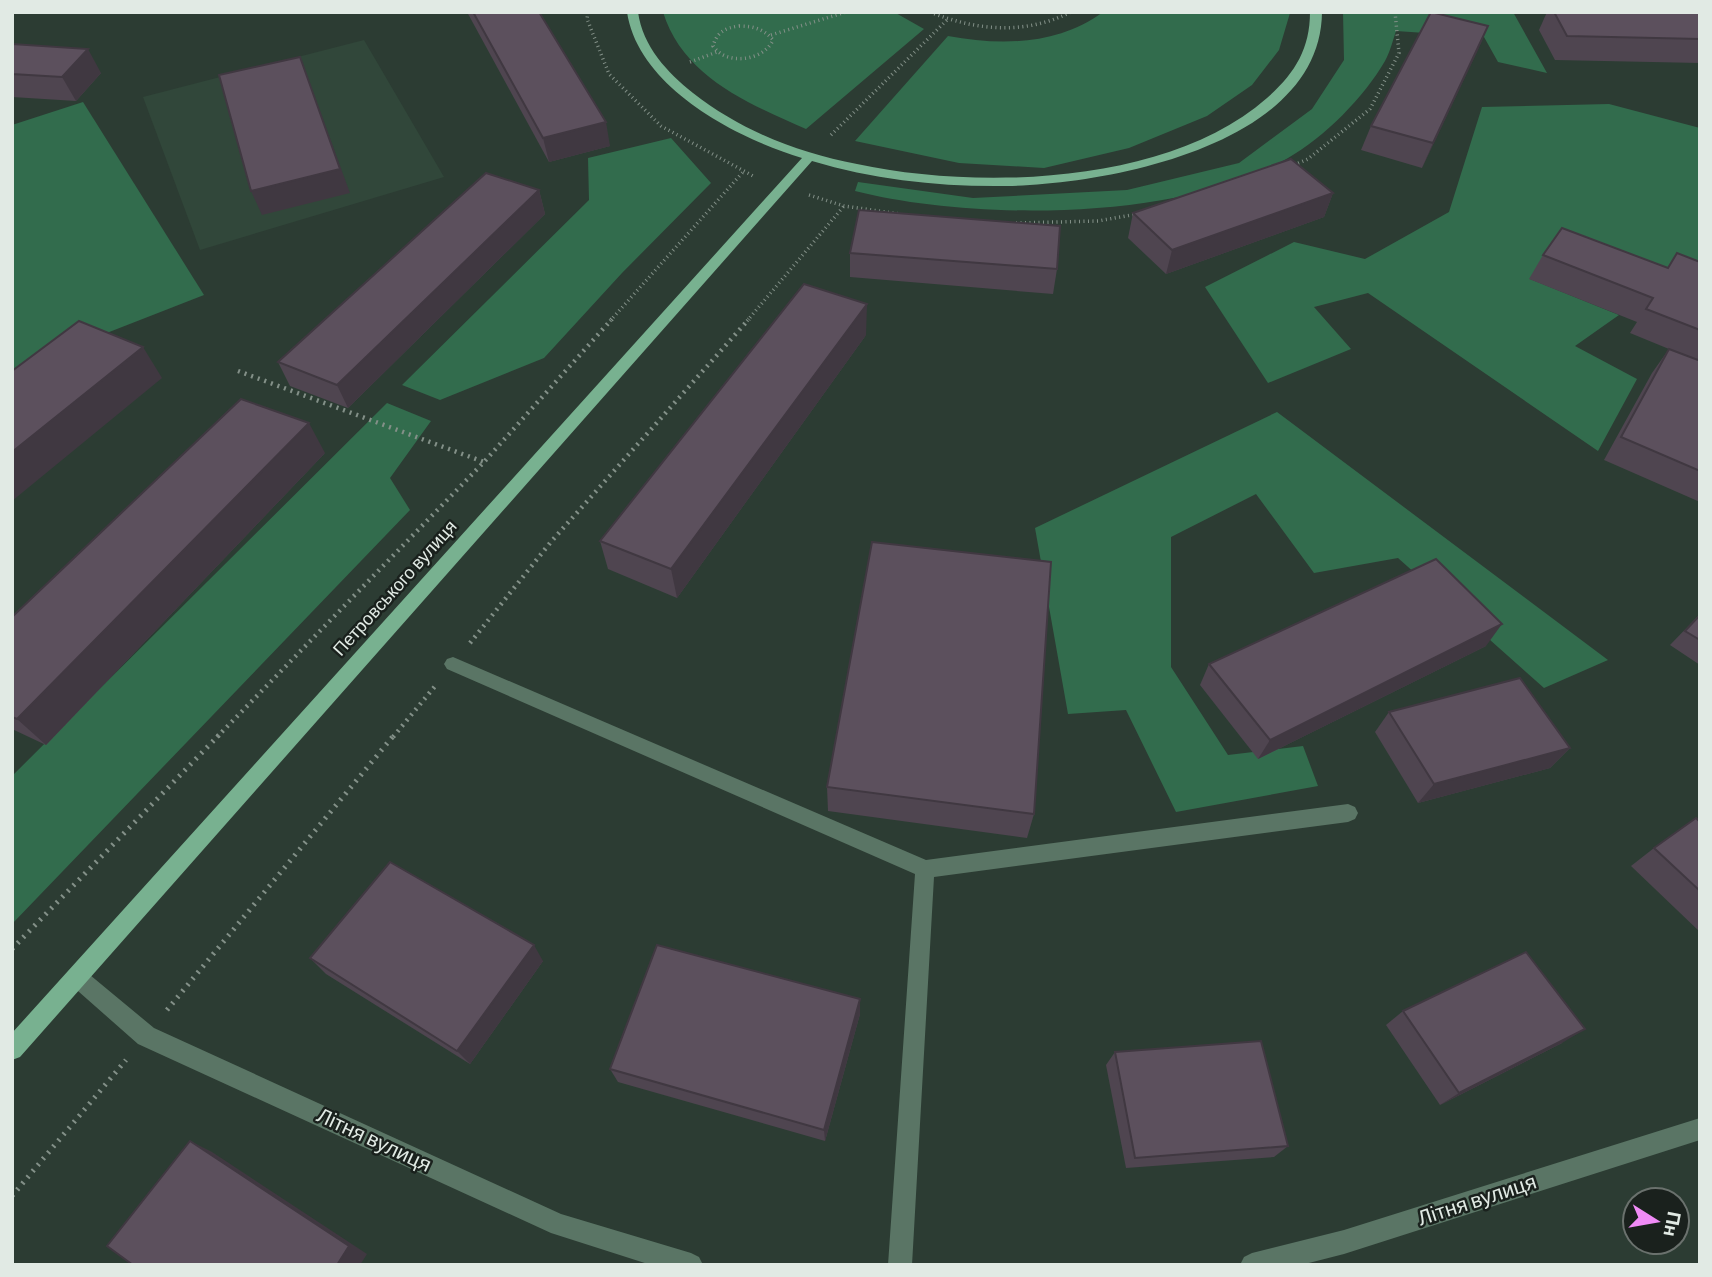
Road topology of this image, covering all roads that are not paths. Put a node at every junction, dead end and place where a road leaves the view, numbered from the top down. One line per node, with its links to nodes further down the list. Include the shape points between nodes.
1 (632, 12): 3 (main road, via 650,55 695,102 738,127)
2 (1316, 12): 3 (main road, via 1317,37 1294,82 1246,122 1174,155 1083,176 983,182 881,173)
3 (810, 156): 7 (main road, Петровського вулиця)
4 (453, 664): 6 (street)
5 (1348, 813): 6 (street)
6 (925, 869): 11 (street)
7 (77, 977): 8 (main road, Петровського вулиця); 10 (street, Літня вулиця, via 145,1036 559,1225)
8 (12, 1049)
9 (1700, 1129): 12 (street, Літня вулиця, via 1344,1242)
10 (691, 1265)
11 (900, 1265)
12 (1252, 1265)

